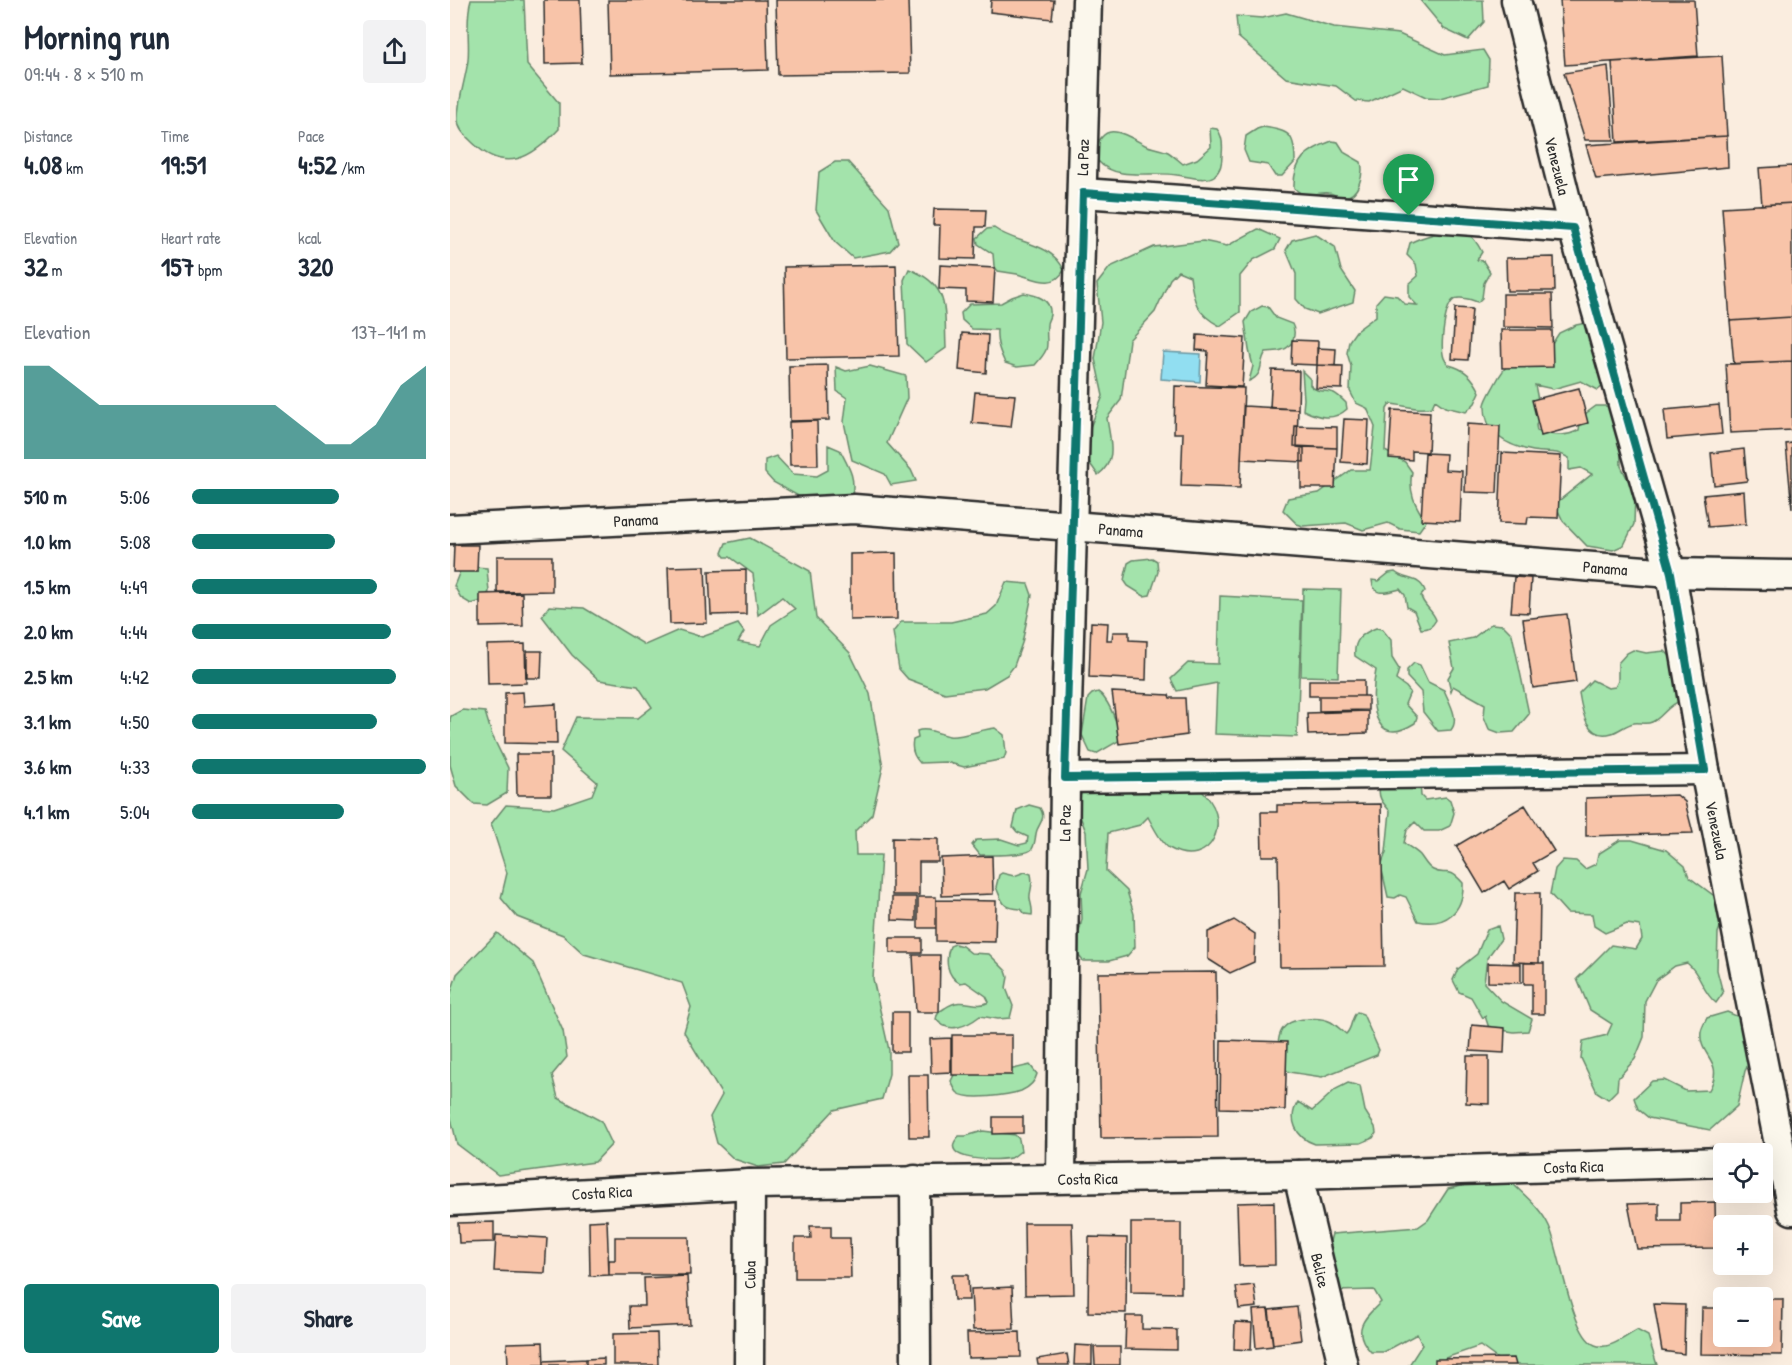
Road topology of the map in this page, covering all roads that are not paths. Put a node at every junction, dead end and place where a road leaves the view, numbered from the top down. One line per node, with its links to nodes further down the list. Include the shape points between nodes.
1 (1087, 0): 3 (street, La Paz)
2 (1516, 0): 4 (street, Venezuela)
3 (1083, 193): 4 (street); 5 (street, La Paz)
4 (1573, 228): 7 (street, Venezuela)
5 (1073, 526): 6 (street, Panama, via 854,509); 7 (street, Panama); 10 (street, La Paz)
6 (450, 529)
7 (1671, 573): 8 (street, Panama); 9 (street, Venezuela)
8 (1792, 575)
9 (1705, 770): 10 (street); 11 (street, Venezuela)
10 (1065, 778): 15 (street, La Paz)
11 (1769, 1143)
12 (1713, 1162): 14 (street, Costa Rica)
13 (1773, 1163): 19 (street, Venezuela)
14 (1298, 1174): 15 (street, Costa Rica); 22 (street, Belice)
15 (1061, 1177): 16 (street, Costa Rica)
16 (915, 1180): 17 (street, Costa Rica); 21 (street)
17 (750, 1184): 18 (street, Costa Rica); 20 (street, Cuba)
18 (450, 1201)
19 (1792, 1210)
20 (748, 1365)
21 (916, 1365)
22 (1343, 1365)

